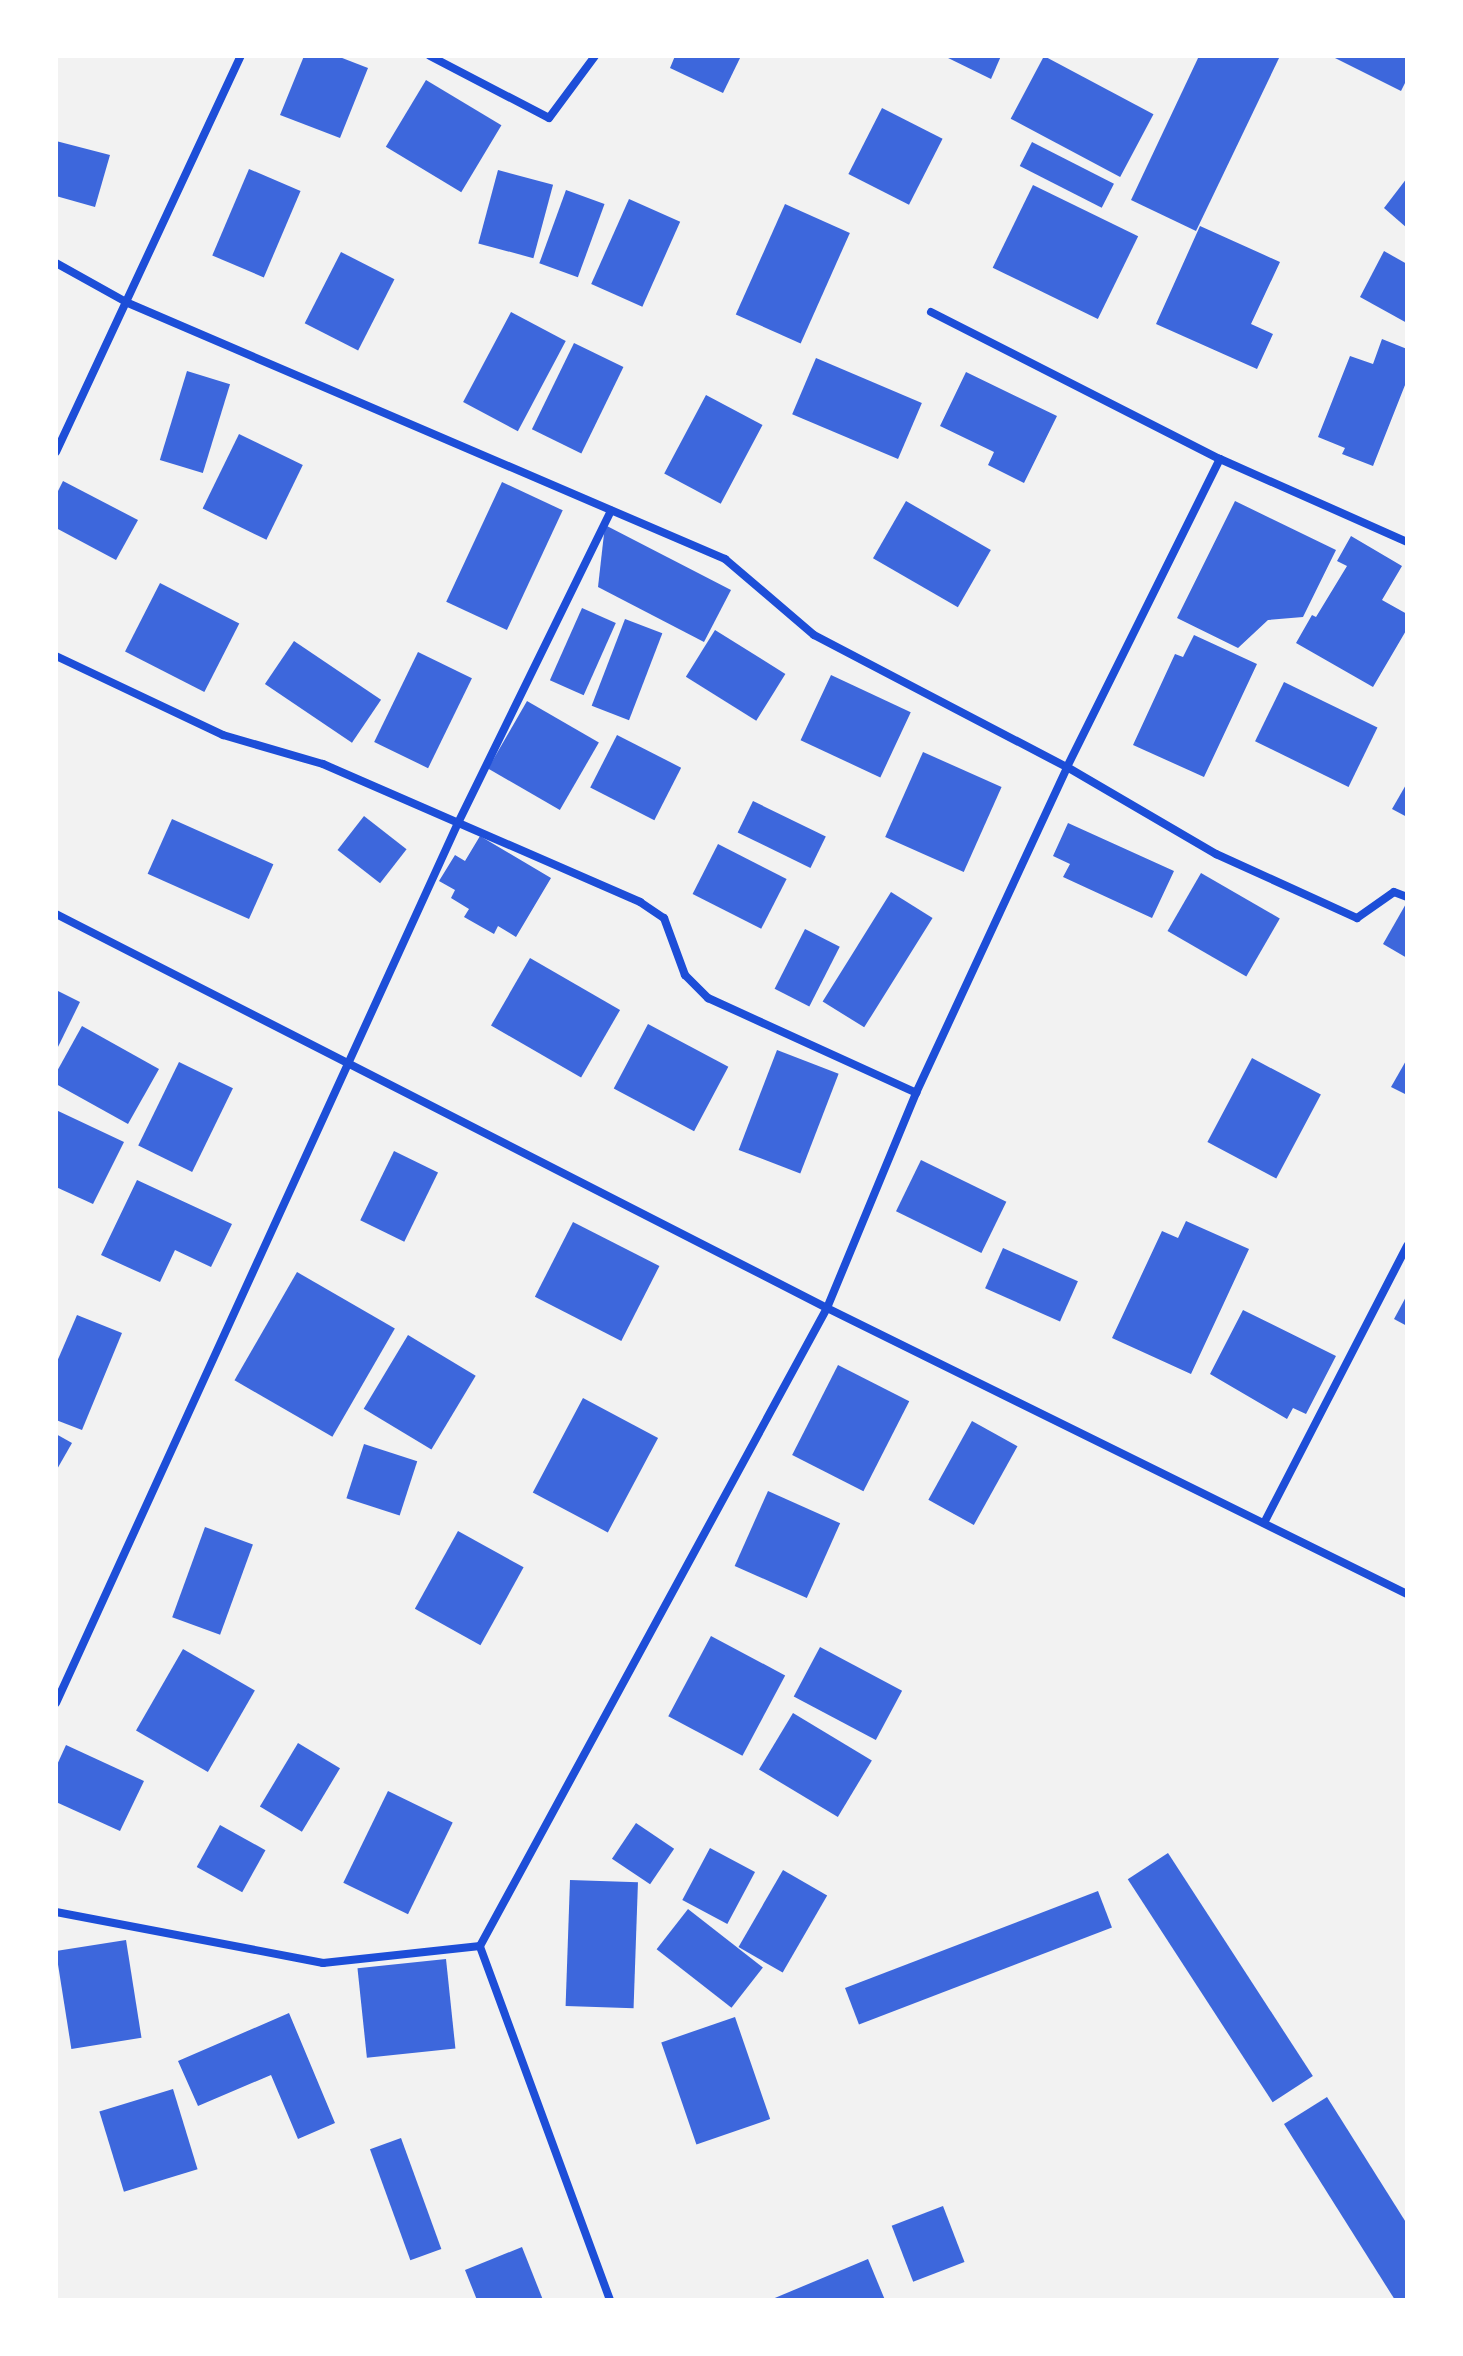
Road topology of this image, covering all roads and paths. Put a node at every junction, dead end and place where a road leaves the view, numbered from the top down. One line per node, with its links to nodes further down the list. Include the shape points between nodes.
1 (241, 56): 5 (street)
2 (430, 56): 3 (street, via 549,118)
3 (595, 56)
4 (56, 263): 5 (street)
5 (128, 303): 7 (street); 9 (street)
6 (931, 312): 8 (street)
7 (56, 452)
8 (1220, 459): 10 (street); 12 (street)
9 (611, 510): 12 (street, via 725,559 814,635); 13 (street)
10 (1407, 542)
11 (56, 656): 13 (street, via 223,735 323,764)
12 (1067, 767): 14 (street, via 1216,854 1357,918 1394,892); 17 (street)
13 (458, 823): 16 (street); 17 (street, via 640,902 664,918 685,975 708,998)
14 (1407, 897)
15 (56, 914): 16 (street)
16 (350, 1066): 19 (street); 22 (street)
17 (916, 1093): 19 (street)
18 (1407, 1246): 20 (street)
19 (827, 1308): 20 (street); 24 (street)
20 (1264, 1523): 21 (street)
21 (1407, 1594)
22 (56, 1703)
23 (56, 1912): 24 (street, via 323,1963)
24 (480, 1946): 25 (street)
25 (610, 2300)

